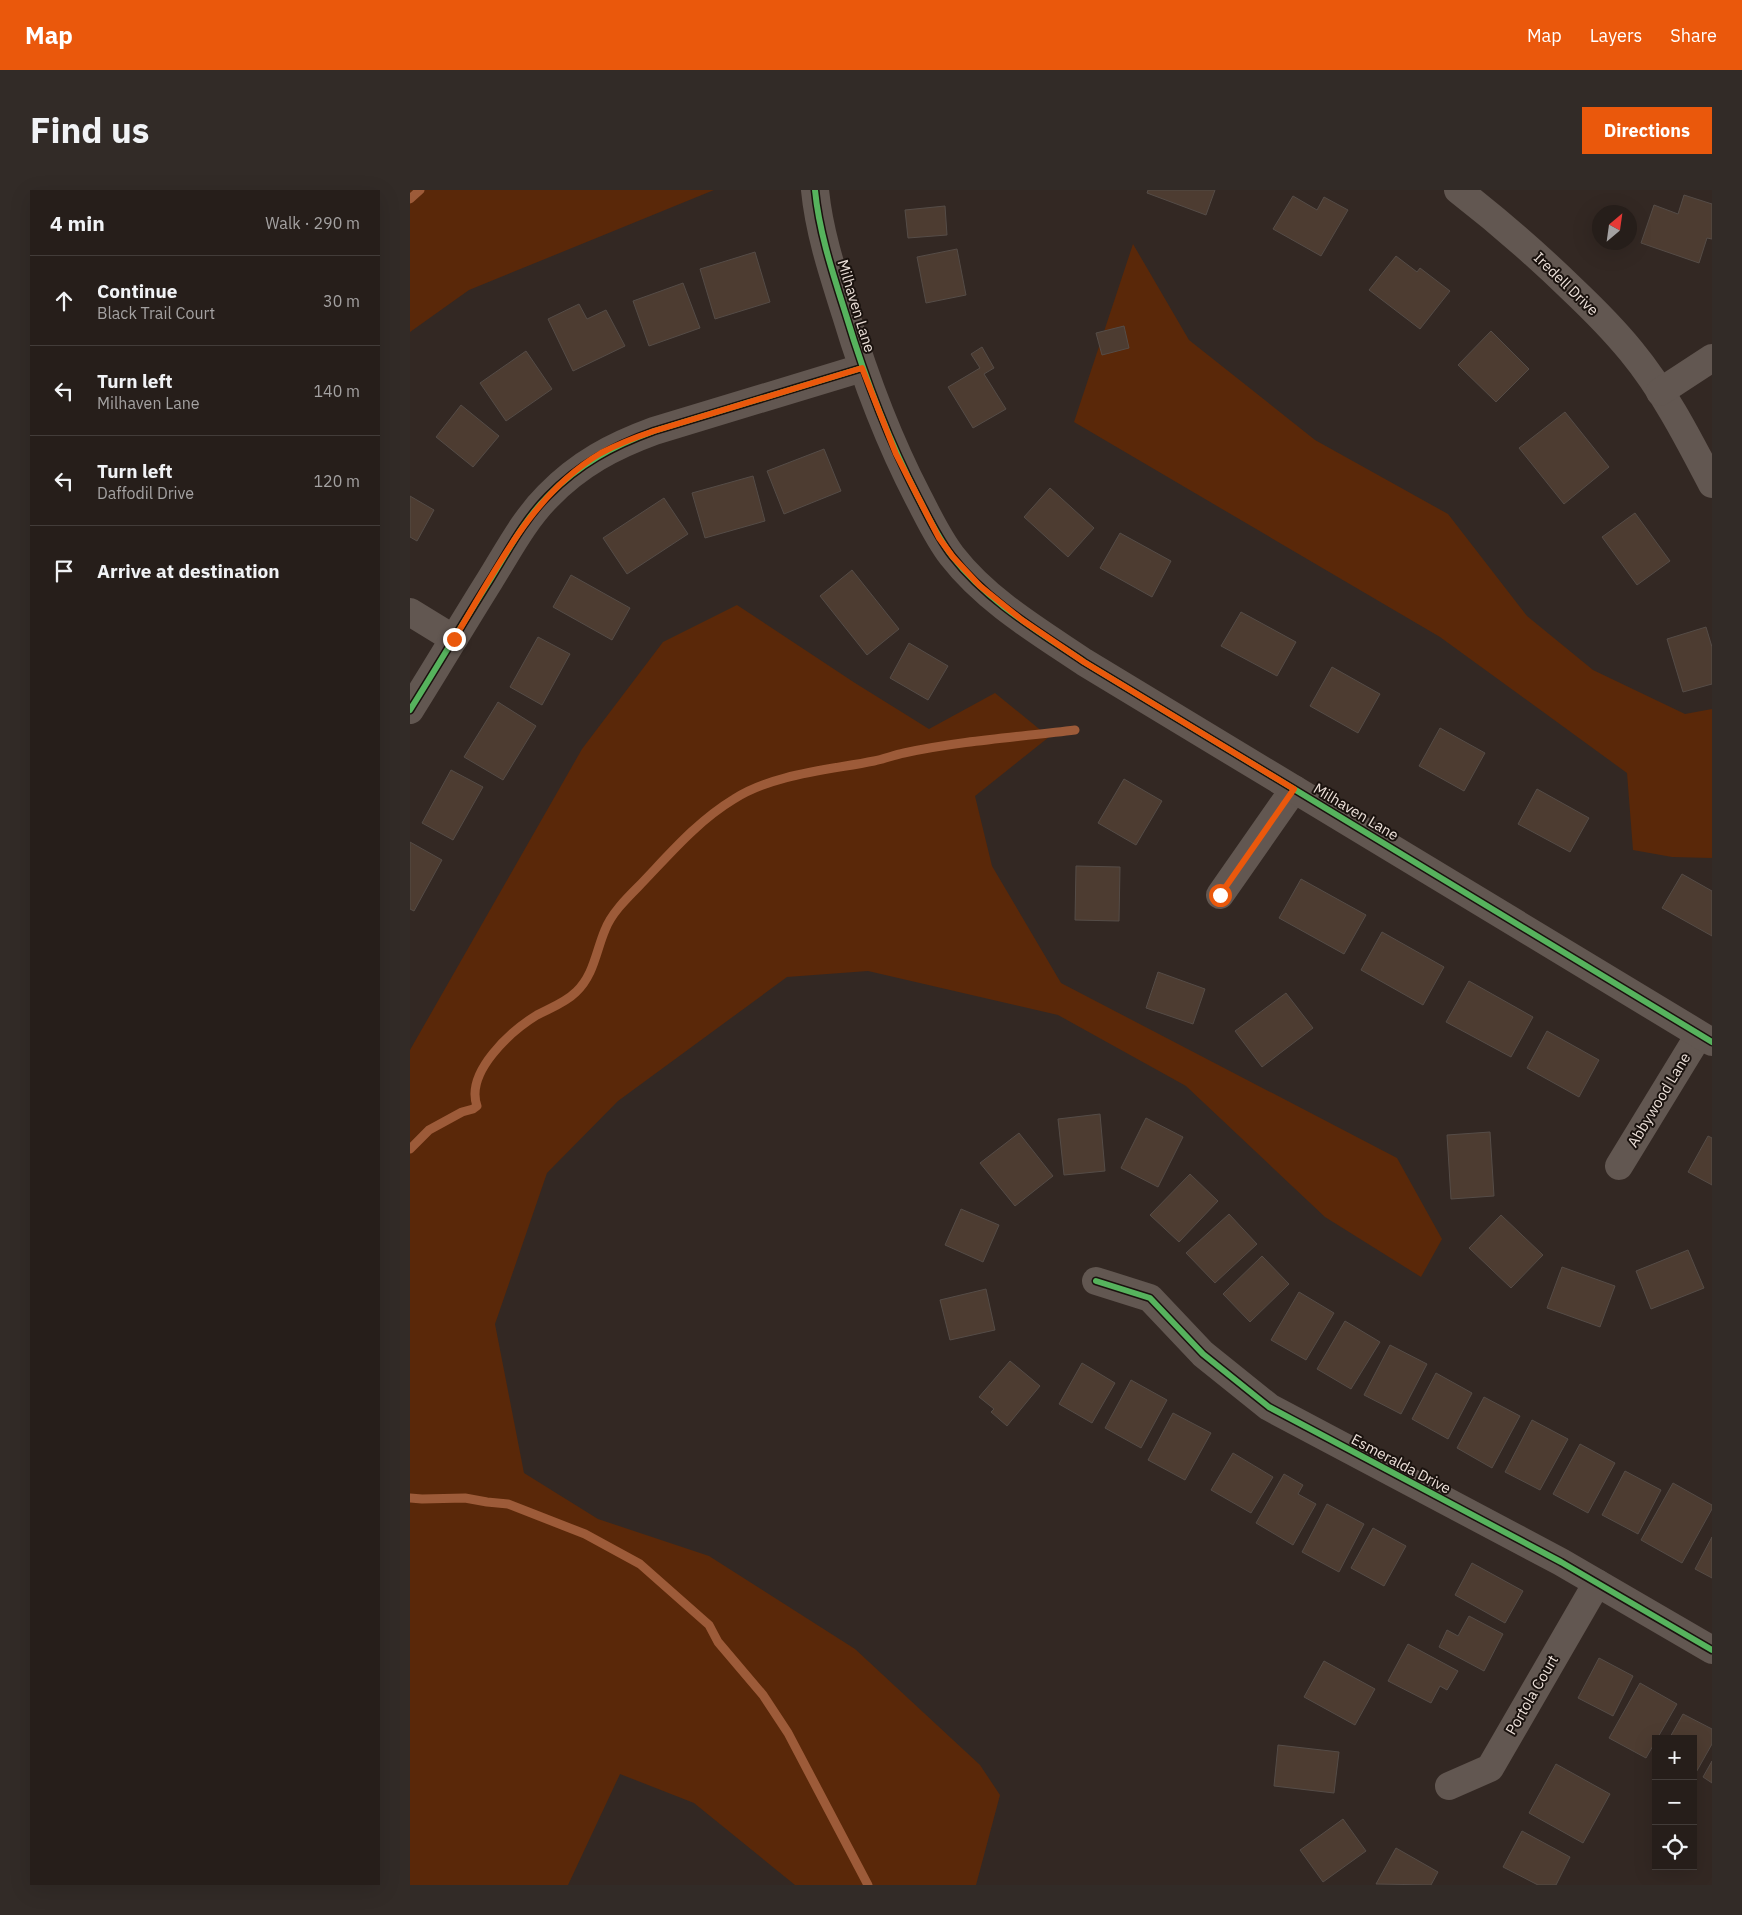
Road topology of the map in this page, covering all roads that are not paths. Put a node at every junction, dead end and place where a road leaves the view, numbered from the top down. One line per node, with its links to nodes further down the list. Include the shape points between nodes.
1 (815, 190): 4 (street, Milhaven Lane, via 830,267)
2 (1458, 190): 5 (street, Iredell Drive, via 1534,252 1606,321 1632,351)
3 (1712, 358): 5 (street)
4 (862, 368): 8 (street, via 654,431 600,454 548,496 527,522); 10 (street, Milhaven Lane, via 896,454 939,538 980,586 1022,620 1084,662)
5 (1660, 392): 6 (street, Iredell Drive)
6 (1712, 484)
7 (410, 612): 8 (street)
8 (454, 639): 9 (street)
9 (410, 710)
10 (1294, 789): 11 (street); 12 (street, Milhaven Lane)
11 (1220, 895)
12 (1706, 1038): 13 (street, Abbywood Lane)
13 (1619, 1166)
14 (1096, 1281): 15 (street, Esmeralda Drive, via 1150,1298 1203,1354 1269,1407)
15 (1597, 1583): 16 (street, Esmeralda Drive); 17 (street, Portola Court, via 1490,1768)
16 (1712, 1650)
17 (1449, 1786)

